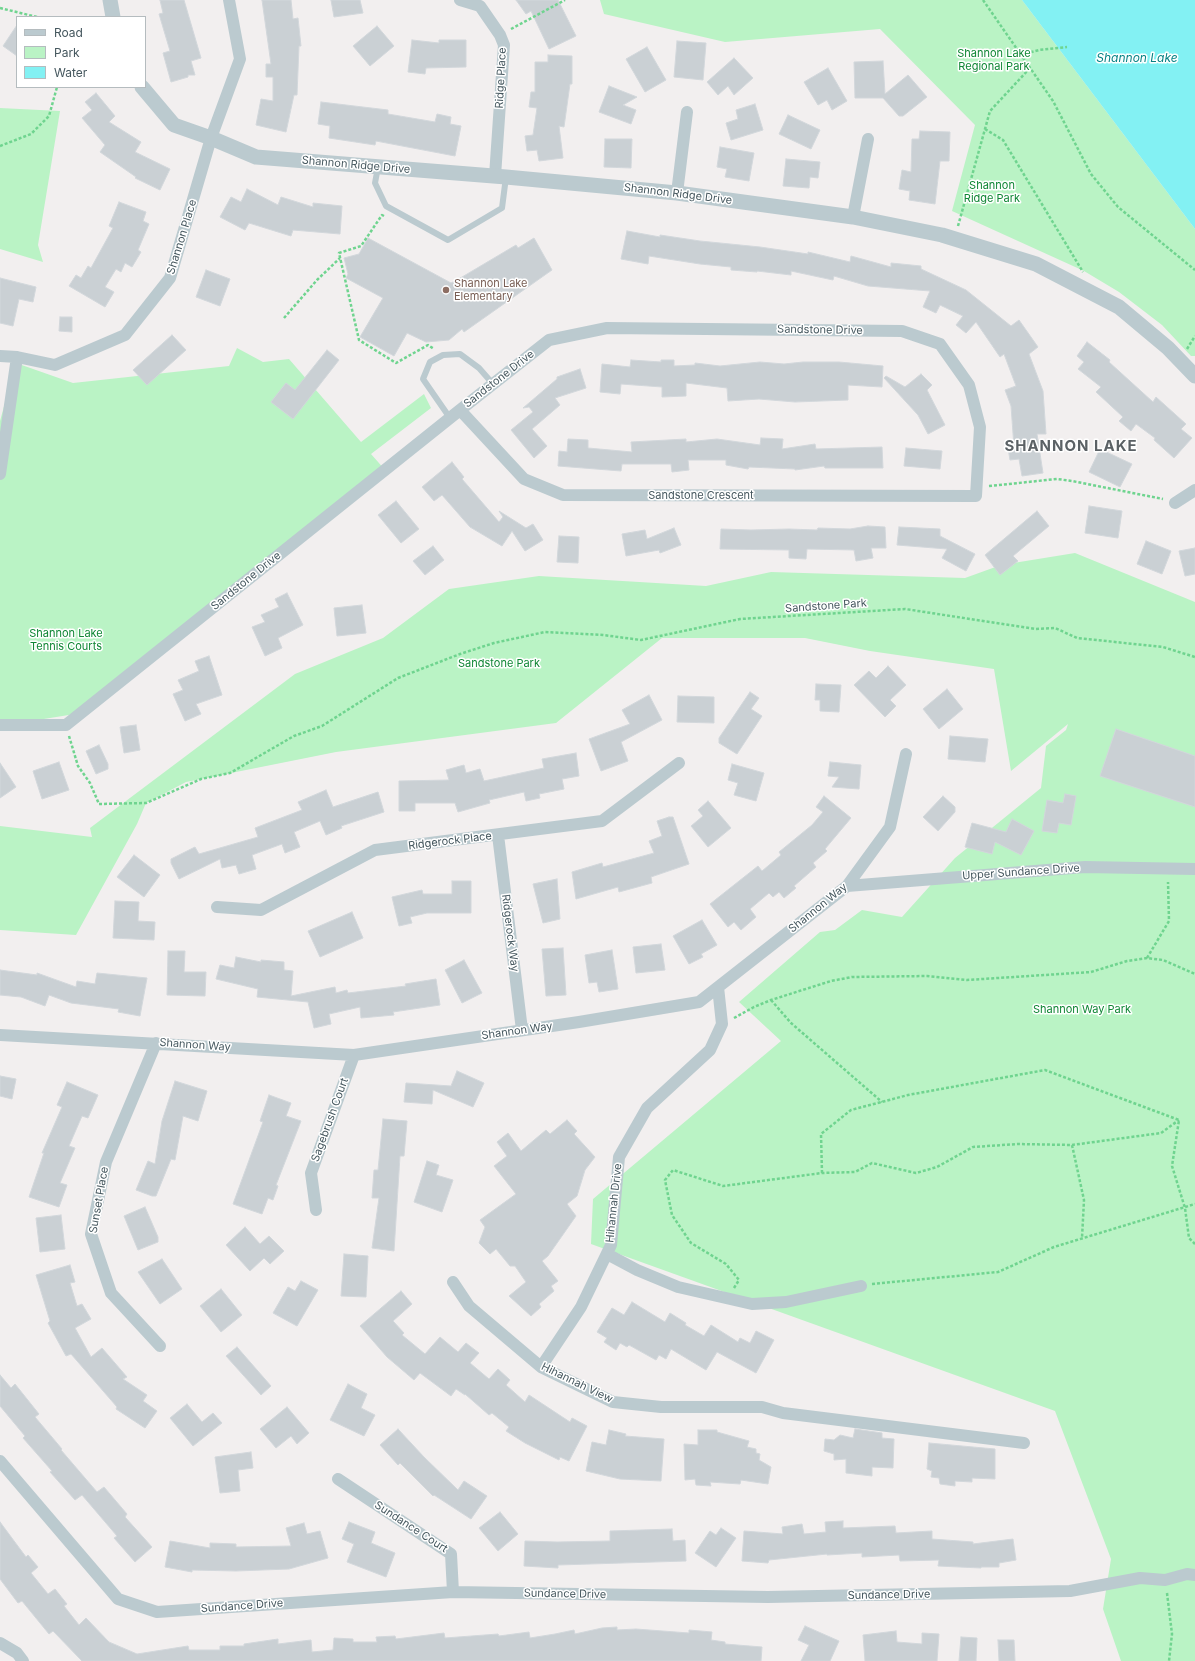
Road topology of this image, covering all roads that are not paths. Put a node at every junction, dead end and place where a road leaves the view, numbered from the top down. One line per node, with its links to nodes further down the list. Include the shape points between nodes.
1 (110, 0): 4 (street)
2 (229, 0): 7 (street, Shannon Place, via 240,59)
3 (460, 0): 10 (street, Ridge Place, via 480,6 504,45)
4 (114, 16)
5 (143, 88): 7 (street, Shannon Ridge Drive, via 174,125)
6 (688, 112): 11 (street)
7 (212, 138): 9 (street, Shannon Ridge Drive, via 256,157); 14 (street, Shannon Place, via 170,278 125,336 55,365)
8 (868, 139): 12 (street)
9 (378, 167): 10 (street, Shannon Ridge Drive); 10 (lane, via 376,183 386,206 448,240 502,208)
10 (501, 177): 11 (street, Shannon Ridge Drive)
11 (677, 193): 12 (street, Shannon Ridge Drive)
12 (853, 217): 15 (street, Shannon Ridge Drive, via 954,239 1036,264 1118,307 1168,348)
13 (0, 356): 14 (street, Shannon Place)
14 (17, 357): 18 (street)
15 (1195, 376)
16 (493, 384): 17 (street, Sandstone Drive); 17 (lane, via 479,368 460,354 443,355 430,362 423,379); 20 (street, Sandstone Drive, via 549,340 607,328 902,331 940,344 969,385 980,427)
17 (455, 414): 20 (street, Sandstone Crescent, via 524,479 563,495); 22 (street, Sandstone Drive, via 66,726)
18 (0, 474)
19 (1195, 490): 21 (street)
20 (976, 492)
21 (1175, 503)
22 (0, 725)
23 (906, 754): 27 (street, Shannon Way, via 890,827)
24 (679, 763): 25 (street, Ridgerock Place, via 602,821)
25 (498, 835): 28 (street, Ridgerock Place, via 375,850 261,910); 30 (street, Ridgerock Way)
26 (1195, 869): 27 (street, Upper Sundance Drive, via 1085,867)
27 (847, 886): 29 (street, Shannon Way)
28 (217, 907)
29 (718, 987): 30 (street, Shannon Way, via 700,1002); 35 (street, Hihannah Drive, via 722,1024 710,1050 647,1108 619,1157 611,1245)
30 (522, 1030): 33 (street, Shannon Way)
31 (0, 1035): 32 (street, Shannon Way)
32 (156, 1043): 33 (street, Shannon Way); 38 (street, Sunset Place, via 106,1162 91,1234 111,1292)
33 (354, 1055): 34 (street, Sagebrush Court, via 311,1172)
34 (316, 1210)
35 (607, 1254): 37 (street, via 678,1287 752,1304 786,1302); 39 (street, Hihannah Drive, via 581,1307)
36 (453, 1282): 39 (street, Hihannah View, via 469,1306)
37 (861, 1286)
38 (160, 1346)
39 (541, 1367): 40 (street, Hihannah View, via 613,1402 661,1407 762,1408 783,1413)
40 (1024, 1443)
41 (0, 1461): 44 (street, Sundance Drive, via 118,1599 157,1612)
42 (338, 1479): 44 (street, Sundance Court, via 451,1554)
43 (1195, 1575): 44 (street, Sundance Drive, via 1187,1574 1165,1580 1140,1578 1070,1591 776,1597)
44 (453, 1592)
45 (0, 1643): 46 (street)
46 (23, 1661)

